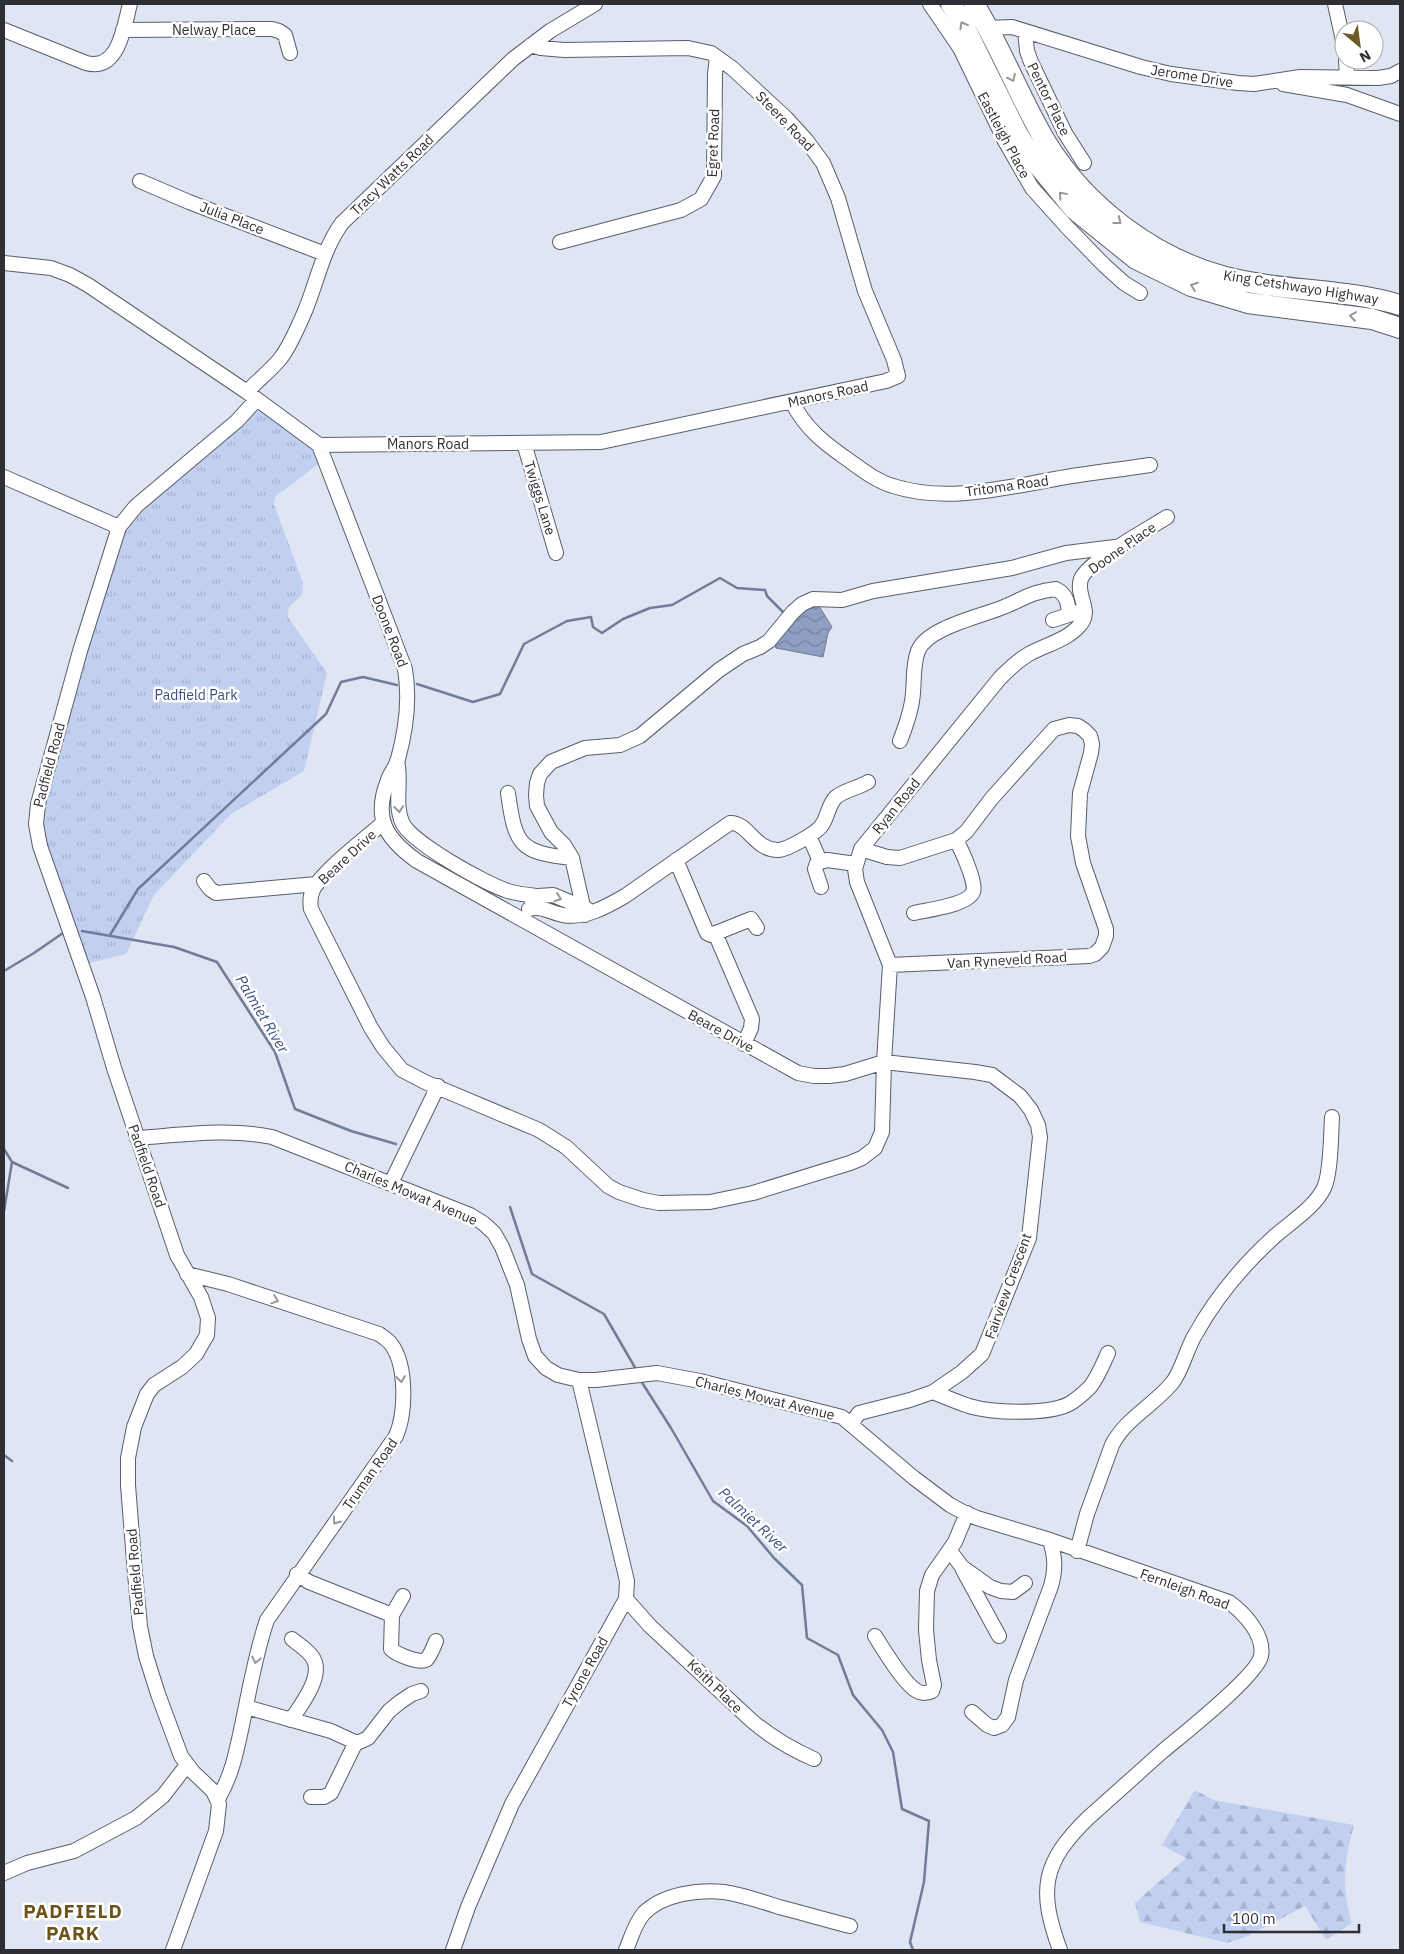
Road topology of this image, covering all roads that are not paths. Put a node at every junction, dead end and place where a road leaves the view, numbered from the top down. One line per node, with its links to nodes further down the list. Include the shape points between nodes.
1 (130, 4): 10 (street)
2 (595, 4): 12 (street, Tracy Watts Road)
3 (930, 4): 25 (street, Eastleigh Place, via 960,48 1005,141 1032,188 1104,265)
4 (951, 4): 27 (highway, King Cetshwayo Highway, one-way to 4, via 1372,319 1248,303 1191,286 1136,260 1074,209 1033,159)
5 (974, 4): 8 (highway, King Cetshwayo Highway)
6 (1335, 4): 7 (street)
7 (1339, 20)
8 (988, 28): 11 (street, Jerome Drive, via 1012,27); 26 (highway, King Cetshwayo Highway, one-way to 26, via 1056,156 1094,201 1129,230 1174,257 1225,277)
9 (4, 30): 10 (street, via 96,65 112,55)
10 (123, 30): 13 (street, Nelway Place, via 279,30 285,35)
11 (1025, 31): 18 (street, Jerome Drive, via 1171,74 1238,83); 20 (street, Pentor Place, via 1031,62 1065,133)
12 (531, 45): 14 (street, Steere Road, via 564,50 688,48); 23 (street, Tracy Watts Road, via 354,211 334,234)
13 (290, 53)
14 (717, 57): 22 (street, Egret Road, via 714,176 702,199 648,219); 28 (street, Steere Road, via 786,118 823,163 838,198 865,291)
15 (1347, 70): 17 (street)
16 (1400, 71): 17 (street, Jerome Drive, via 1378,78)
17 (1347, 77): 18 (street, Jerome Drive, via 1300,77)
18 (1272, 82): 19 (street, via 1347,95)
19 (1400, 114)
20 (1084, 163)
21 (140, 181): 23 (street, Julia Place)
22 (560, 242)
23 (325, 254): 29 (street, Tracy Watts Road, via 304,314 285,351)
24 (4, 263): 29 (street, via 51,268 70,275)
25 (1140, 293)
26 (1400, 305)
27 (1400, 328)
28 (898, 376): 30 (street, Manors Road)
29 (252, 396): 32 (street); 36 (street, Padfield Road, via 237,421 136,506)
30 (792, 402): 31 (street, Manors Road, via 610,441); 33 (street, Tritoma Road, via 805,424 821,440 873,477 904,489 964,493 991,491)
31 (524, 443): 32 (street, Manors Road); 38 (street, Twiggs Lane)
32 (319, 445): 43 (street, Doone Road, via 405,668 408,698)
33 (1150, 465)
34 (4, 477): 36 (street)
35 (1167, 517): 37 (street, Doone Place)
36 (119, 527): 68 (street, Padfield Road, via 80,651 41,791 36,824 40,846)
37 (1120, 547): 39 (street, Doone Place, via 1084,574 1080,584); 50 (street, via 1066,553 1012,568 873,591 842,600 813,600 802,604 769,641 719,670 640,736 620,745 585,748 562,756 544,768 537,783 537,806 551,832)
38 (556, 552)
39 (1086, 611): 40 (street); 49 (street, Ryan Road, via 1078,628 1028,654 1000,678)
40 (1069, 614): 41 (street); 42 (street, via 1064,594 1056,589 1044,590 966,619 925,641 917,654 912,701)
41 (1053, 620)
42 (900, 741)
43 (397, 761): 46 (street, Doone Road, via 384,791 381,806); 57 (street, one-way to 57, via 399,813 407,830 430,849 505,890)
44 (868, 782): 47 (street, via 836,798 822,825)
45 (508, 793): 50 (street, via 512,818 524,845 546,856)
46 (383, 823): 55 (street, Beare Drive, via 323,875); 60 (street, Beare Drive, via 397,845 417,861)
47 (809, 836): 51 (street, via 775,849 755,841 739,824 730,823); 52 (street)
48 (956, 840): 49 (street, via 900,858); 59 (street, via 970,875 974,889 972,894 960,902); 63 (street, Van Ryneveld Road, via 1054,729 1069,725 1084,730 1090,736 1091,753 1080,793 1078,836 1083,863 1106,929 1102,946 1089,956)
49 (861, 849): 53 (street, Ryan Road)
50 (572, 858): 58 (street)
51 (676, 860): 58 (street, via 625,896); 62 (street, via 705,931)
52 (820, 861): 53 (street); 56 (street, via 815,869)
53 (856, 864): 63 (street, Ryan Road, via 861,895)
54 (204, 881): 55 (street, via 216,893)
55 (317, 884): 66 (street, Beare Drive, via 310,900 314,919 371,1028 402,1070)
56 (821, 887)
57 (538, 896): 58 (street, one-way to 58, via 553,895); 60 (street)
58 (586, 911): 60 (street, via 562,915 538,907)
59 (914, 913)
60 (526, 915): 64 (street, Beare Drive)
61 (757, 928): 62 (street, via 750,919)
62 (715, 933): 64 (street, via 752,1019)
63 (890, 966): 65 (street, Ryan Road)
64 (744, 1044): 65 (street, Beare Drive, via 798,1073 814,1076 845,1074)
65 (884, 1062): 66 (street, Beare Drive, via 882,1132 869,1154 753,1193 692,1203 643,1200 619,1192 608,1186 566,1147 539,1130); 73 (street, Fairview Crescent, via 992,1075 1020,1096 1031,1110 1039,1131 1029,1238 987,1344 977,1360)
66 (438, 1086): 69 (street)
67 (1332, 1117): 78 (street, via 1324,1189 1232,1279 1194,1337 1176,1378 1117,1435 1087,1514)
68 (138, 1138): 69 (street, Charles Mowat Avenue, via 254,1133 286,1141); 70 (street, Padfield Road, via 177,1254)
69 (391, 1183): 72 (street, Charles Mowat Avenue, via 470,1215 494,1233 509,1261 535,1356 558,1375)
70 (187, 1274): 80 (street, Truman Road, one-way to 80, via 228,1284 379,1334 392,1345 399,1358 404,1413 396,1436); 95 (street, Padfield Road, via 204,1302 208,1318 207,1335 196,1354 154,1385 147,1394 131,1435 127,1472 143,1641 163,1709)
71 (1108, 1353): 73 (street, via 1089,1388 1061,1406 1021,1412 990,1409 971,1406)
72 (579, 1380): 74 (street, Charles Mowat Avenue, via 657,1373 842,1417); 83 (street, via 627,1581)
73 (933, 1392): 74 (street, Fairview Crescent, via 859,1413)
74 (851, 1424): 75 (street, Fernleigh Road, via 914,1478 950,1505)
75 (967, 1513): 76 (street, Fernleigh Road); 77 (street)
76 (1050, 1540): 78 (street, Fernleigh Road); 91 (street, via 1055,1572 1014,1687 1008,1717 1002,1725 994,1728)
77 (950, 1551): 79 (street); 85 (street, via 932,1575 927,1591 926,1630 934,1685 932,1691 917,1691 908,1683)
78 (1077, 1551): 103 (street, Fernleigh Road, via 1229,1602 1248,1619 1262,1649 1258,1664 1228,1695 1088,1818 1058,1851 1046,1890 1050,1919)
79 (962, 1567): 81 (street, via 1001,1591 1013,1592); 86 (street)
80 (298, 1574): 84 (street, via 310,1582); 90 (street, Truman Road, one-way to 90, via 267,1620)
81 (1025, 1583)
82 (403, 1596): 84 (street)
83 (626, 1599): 94 (street, Keith Place, via 650,1626 752,1722 778,1741); 101 (street, Tyrone Road, via 512,1804)
84 (392, 1614): 88 (street, via 390,1644 393,1651 422,1661 427,1659)
85 (875, 1636)
86 (999, 1636)
87 (292, 1639): 92 (street, via 308,1652 316,1670 306,1698)
88 (436, 1641)
89 (421, 1691): 93 (street, via 400,1702 368,1738)
90 (246, 1707): 92 (street); 97 (street, Truman Road, via 230,1776)
91 (972, 1712)
92 (291, 1720): 93 (street, via 331,1731)
93 (357, 1743): 96 (street, via 331,1792 324,1797)
94 (814, 1759)
95 (186, 1764): 97 (street, Padfield Road); 98 (street, via 163,1796 136,1818 74,1851 26,1863)
96 (311, 1798)
97 (218, 1799): 100 (street, via 216,1831)
98 (4, 1873)
99 (850, 1926): 102 (street, via 725,1892 691,1894 664,1900 645,1912)
100 (173, 1950)
101 (453, 1950)
102 (626, 1950)
103 (1060, 1950)

